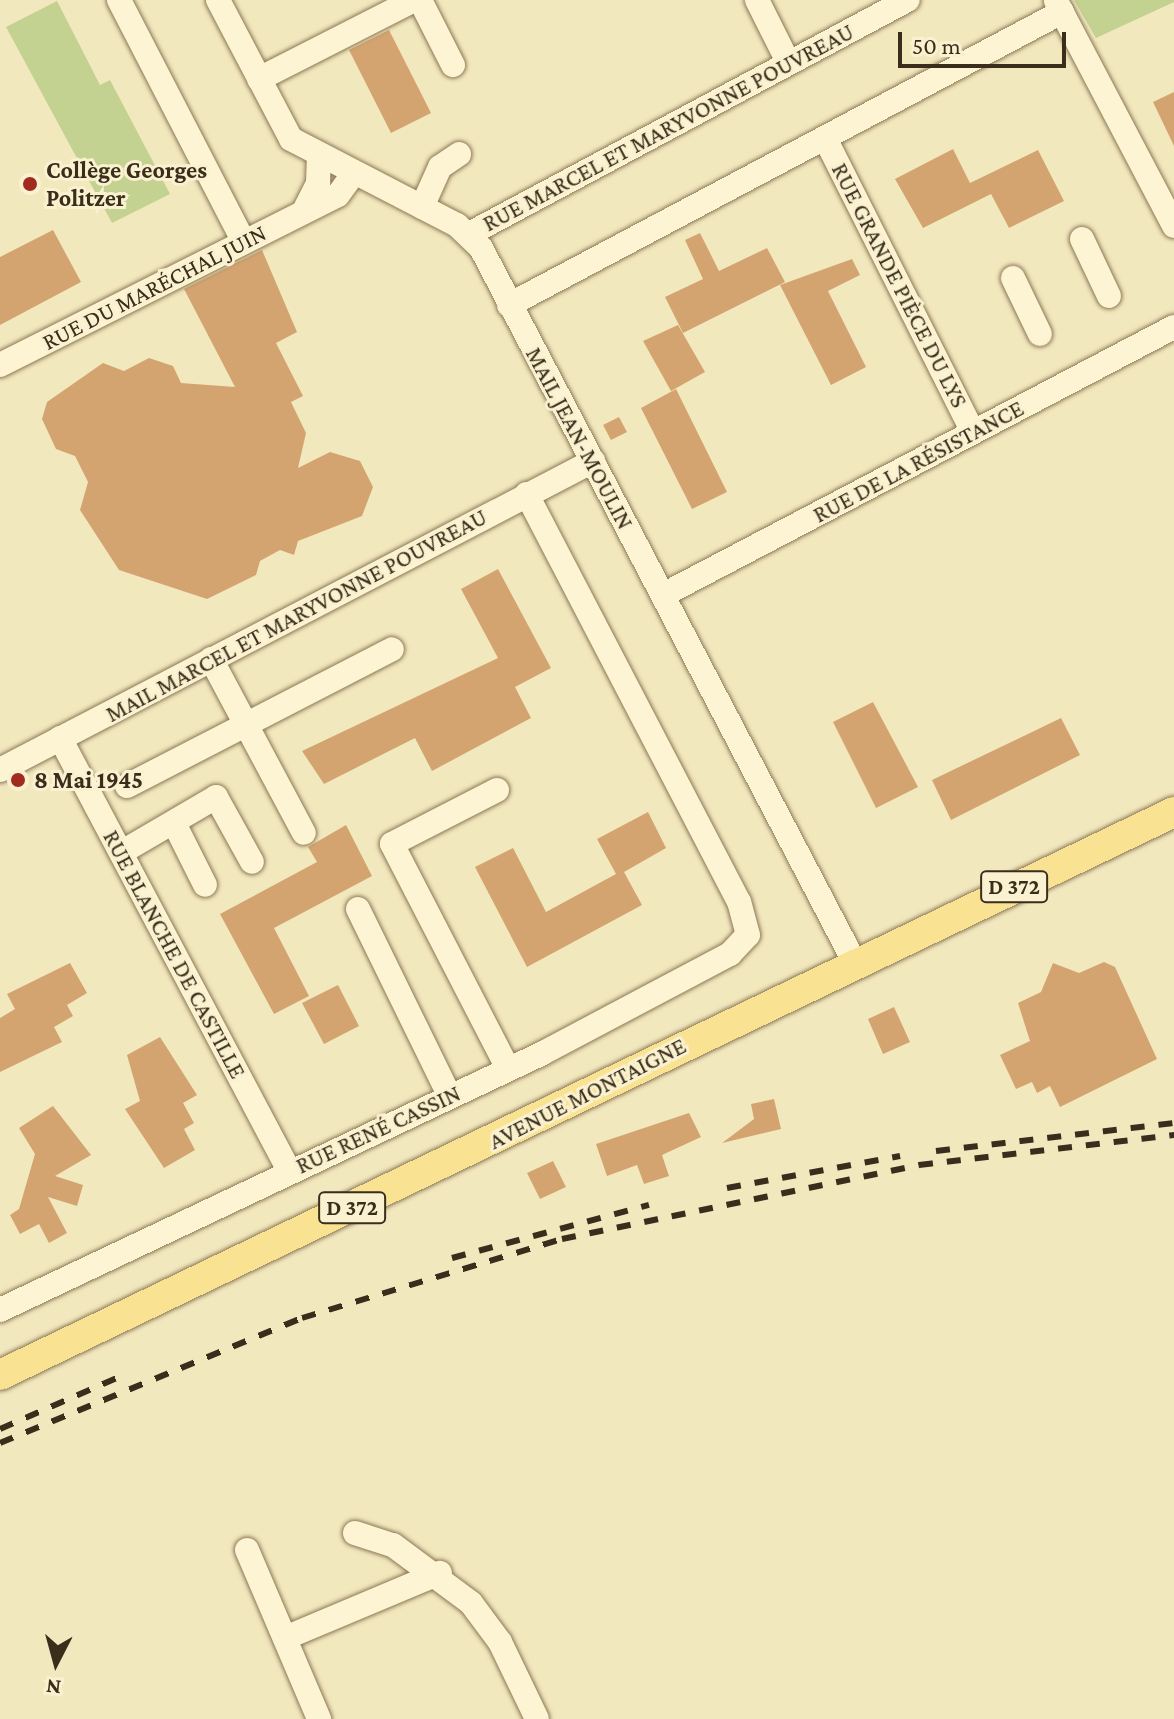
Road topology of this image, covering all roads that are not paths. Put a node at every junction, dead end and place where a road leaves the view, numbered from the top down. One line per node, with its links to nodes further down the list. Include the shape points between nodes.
1 (119, 0): 19 (street)
2 (218, 0): 9 (street)
3 (417, 0): 8 (street); 9 (street)
4 (757, 0): 7 (street)
5 (908, 0): 7 (street, RUE MARCEL ET MARYVONNE POUVREAU)
6 (1059, 6): 10 (street); 16 (street)
7 (788, 62): 17 (street, RUE MARCEL ET MARYVONNE POUVREAU)
8 (453, 65)
9 (259, 79): 11 (street, via 291,139)
10 (825, 138): 22 (street); 26 (street, RUE GRANDE PIÈCE DU LYS)
11 (319, 154): 13 (street); 14 (street, via 318,183)
12 (459, 154): 15 (street, via 440,167)
13 (354, 173): 14 (street, RUE DU MARÉCHAL JUIN, via 338,195); 15 (street)
14 (306, 207): 19 (street, RUE DU MARÉCHAL JUIN)
15 (422, 207): 17 (street)
16 (1174, 226)
17 (471, 233): 22 (street, MAIL JEAN-MOULIN)
18 (1082, 239): 21 (street)
19 (243, 240): 25 (street, RUE DU MARÉCHAL JUIN)
20 (1013, 278): 24 (street)
21 (1109, 296)
22 (509, 305): 27 (street, MAIL JEAN-MOULIN)
23 (1174, 327): 26 (street, RUE DE LA RÉSISTANCE)
24 (1040, 334)
25 (0, 365)
26 (973, 432): 29 (street, RUE DE LA RÉSISTANCE)
27 (593, 461): 28 (street, MAIL MARCEL ET MARYVONNE POUVREAU); 29 (street, MAIL JEAN-MOULIN)
28 (527, 494): 31 (street, MAIL MARCEL ET MARYVONNE POUVREAU); 45 (street, RUE RENÉ CASSIN, via 739,902 748,935 730,954)
29 (663, 595): 44 (street, MAIL JEAN-MOULIN)
30 (392, 649): 32 (street)
31 (211, 659): 32 (street); 33 (street, MAIL MARCEL ET MARYVONNE POUVREAU)
32 (246, 725): 35 (street); 39 (street)
33 (60, 738): 34 (street, MAIL MARCEL ET MARYVONNE POUVREAU); 40 (street, RUE BLANCHE DE CASTILLE)
34 (0, 770)
35 (127, 786)
36 (497, 790): 45 (street, via 392,844)
37 (1174, 812): 44 (main road, AVENUE MONTAIGNE / D 372)
38 (174, 823): 40 (street); 41 (street, via 216,797); 42 (street)
39 (304, 833)
40 (122, 852): 47 (street, RUE BLANCHE DE CASTILLE)
41 (252, 862)
42 (205, 885)
43 (358, 909): 46 (street)
44 (855, 963): 49 (main road, AVENUE MONTAIGNE / D 372)
45 (508, 1069): 46 (street, RUE RENÉ CASSIN)
46 (450, 1097): 47 (street, RUE RENÉ CASSIN)
47 (289, 1170): 48 (street, RUE RENÉ CASSIN)
48 (0, 1310)
49 (0, 1375)
50 (355, 1533): 52 (street, via 393,1545)
51 (247, 1550): 53 (street)
52 (440, 1573): 53 (street); 55 (street, via 500,1642)
53 (285, 1638): 54 (street)
54 (319, 1719)
55 (537, 1719)

